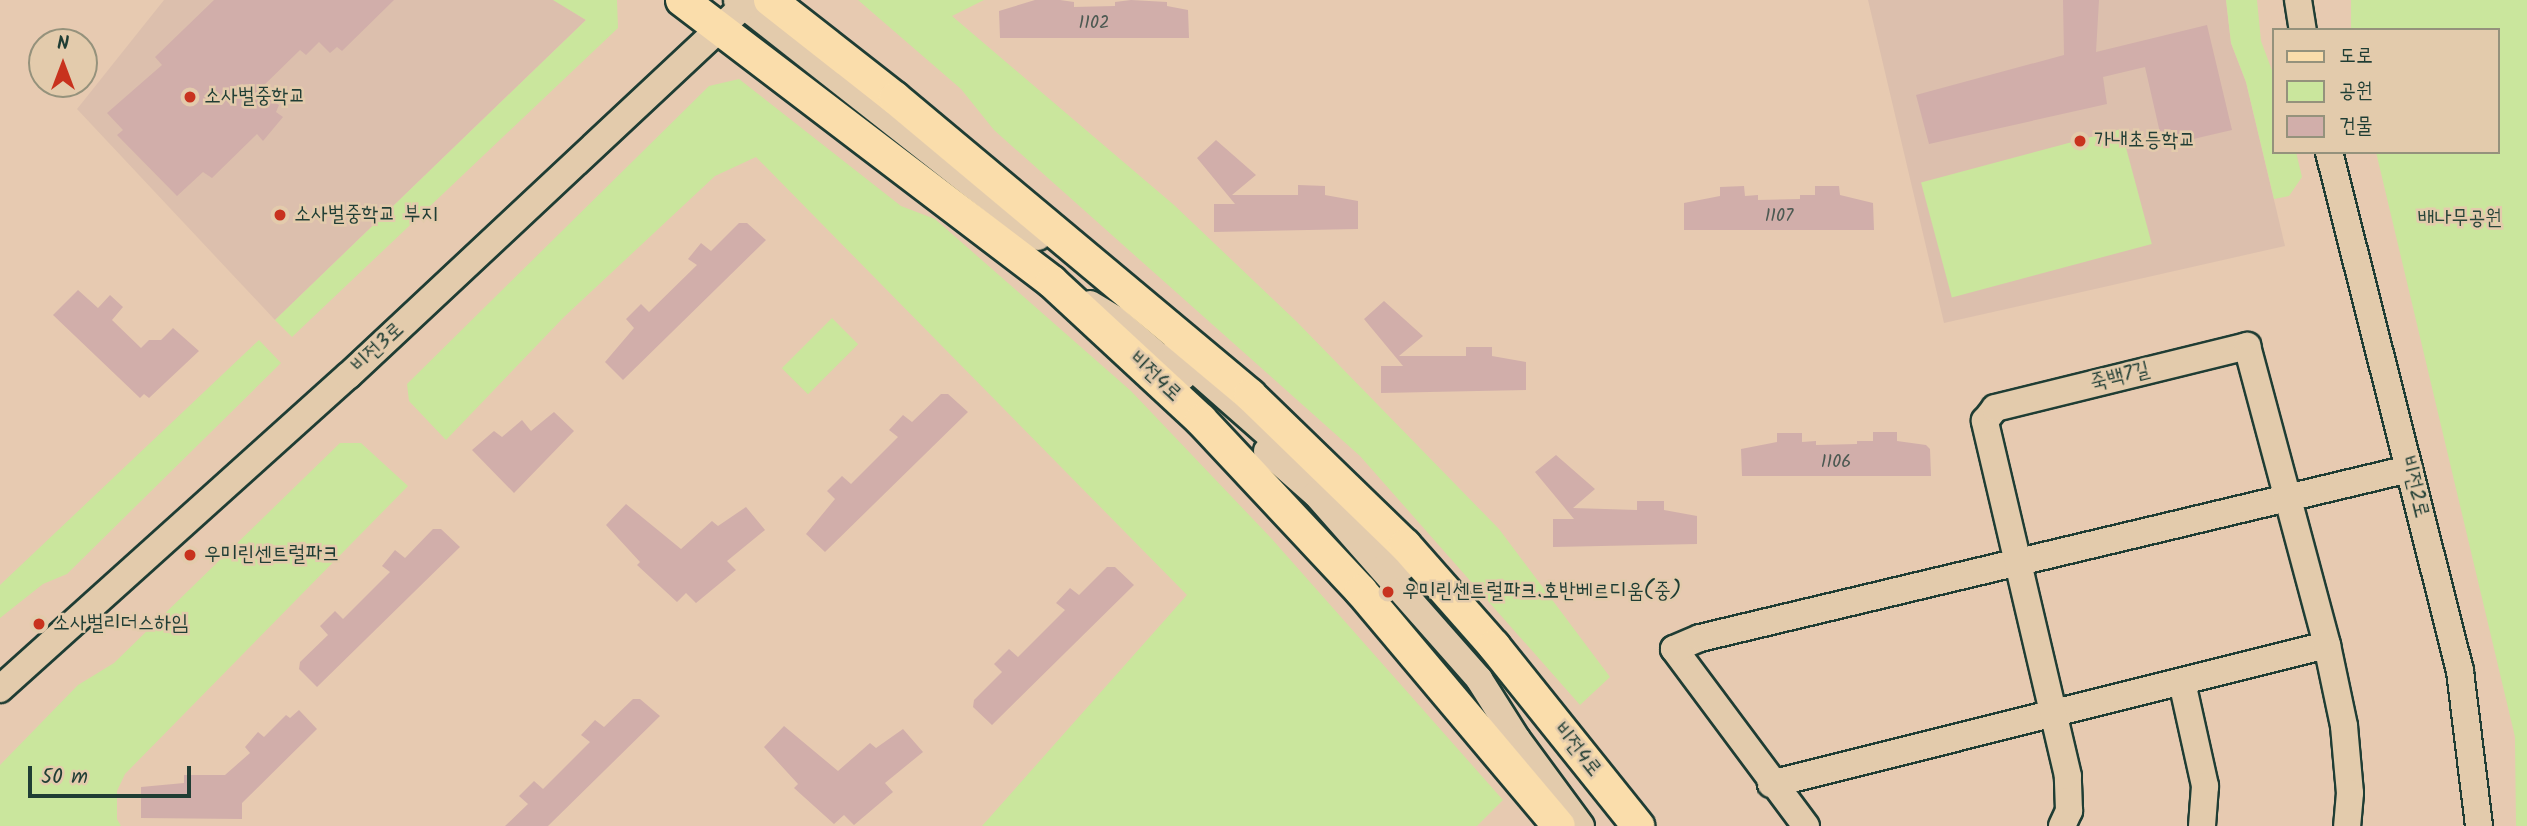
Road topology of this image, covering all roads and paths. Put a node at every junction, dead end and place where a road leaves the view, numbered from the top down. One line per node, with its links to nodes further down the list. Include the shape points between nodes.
1 (682, 0): 3 (main road, 비전4로)
2 (2298, 0): 4 (street)
3 (737, 7): 6 (main road, 비전4로); 7 (street); 10 (main road, 비전4로, via 895,98 1250,395); 12 (street, via 1128,309 1327,487); 15 (street, 비전3로, via 348,376)
4 (2302, 28)
5 (2330, 154): 8 (street, 비전2로)
6 (1052, 282): 7 (street); 18 (main road, 비전4로, via 1211,430 1361,591)
7 (1115, 319): 19 (street, via 1316,495 1479,678)
8 (2409, 469): 9 (street); 26 (street, 비전2로, via 2460,671)
9 (2288, 501): 11 (street); 11 (street, 죽백7길, via 2247,346 1995,408 1985,421); 13 (street)
10 (1374, 515): 12 (street); 21 (main road, 비전4로, via 1494,646)
11 (2015, 563): 16 (street); 17 (street, via 1700,638 1674,649)
12 (1402, 567): 20 (street, via 1441,609)
13 (2328, 645): 14 (street); 25 (street, via 2344,726 2350,793)
14 (2182, 682): 16 (street); 24 (street, via 2205,786)
15 (0, 689)
16 (2051, 713): 17 (street); 23 (street, via 2068,776 2069,811)
17 (1771, 784): 22 (street)
18 (1559, 826)
19 (1581, 826)
20 (1599, 826)
21 (1638, 826)
22 (1805, 826)
23 (2062, 826)
24 (2202, 826)
25 (2347, 826)
26 (2479, 826)

